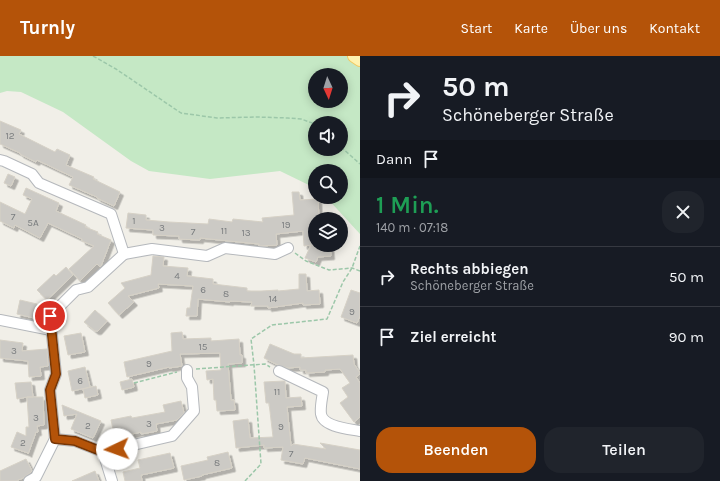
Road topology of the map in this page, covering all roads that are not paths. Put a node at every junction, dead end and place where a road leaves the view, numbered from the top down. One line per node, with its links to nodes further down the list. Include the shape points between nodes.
1 (354, 56): 2 (main road)
2 (360, 60)
3 (0, 160): 5 (street, via 32,174 39,183 51,189 111,214)
4 (288, 248): 5 (street, via 275,254 225,248 207,256 152,249)
5 (124, 254): 7 (street, via 88,287 76,290 50,316)
6 (0, 320): 7 (street)
7 (51, 330): 11 (street, via 56,374 50,390)
8 (187, 370): 12 (street, via 192,387 194,411 172,436)
9 (279, 371): 10 (street, via 323,392 321,416 327,422)
10 (360, 431)
11 (55, 439): 12 (street, via 75,441); 13 (street, via 36,477)
12 (103, 452): 14 (street)
13 (29, 481)
14 (112, 481)

